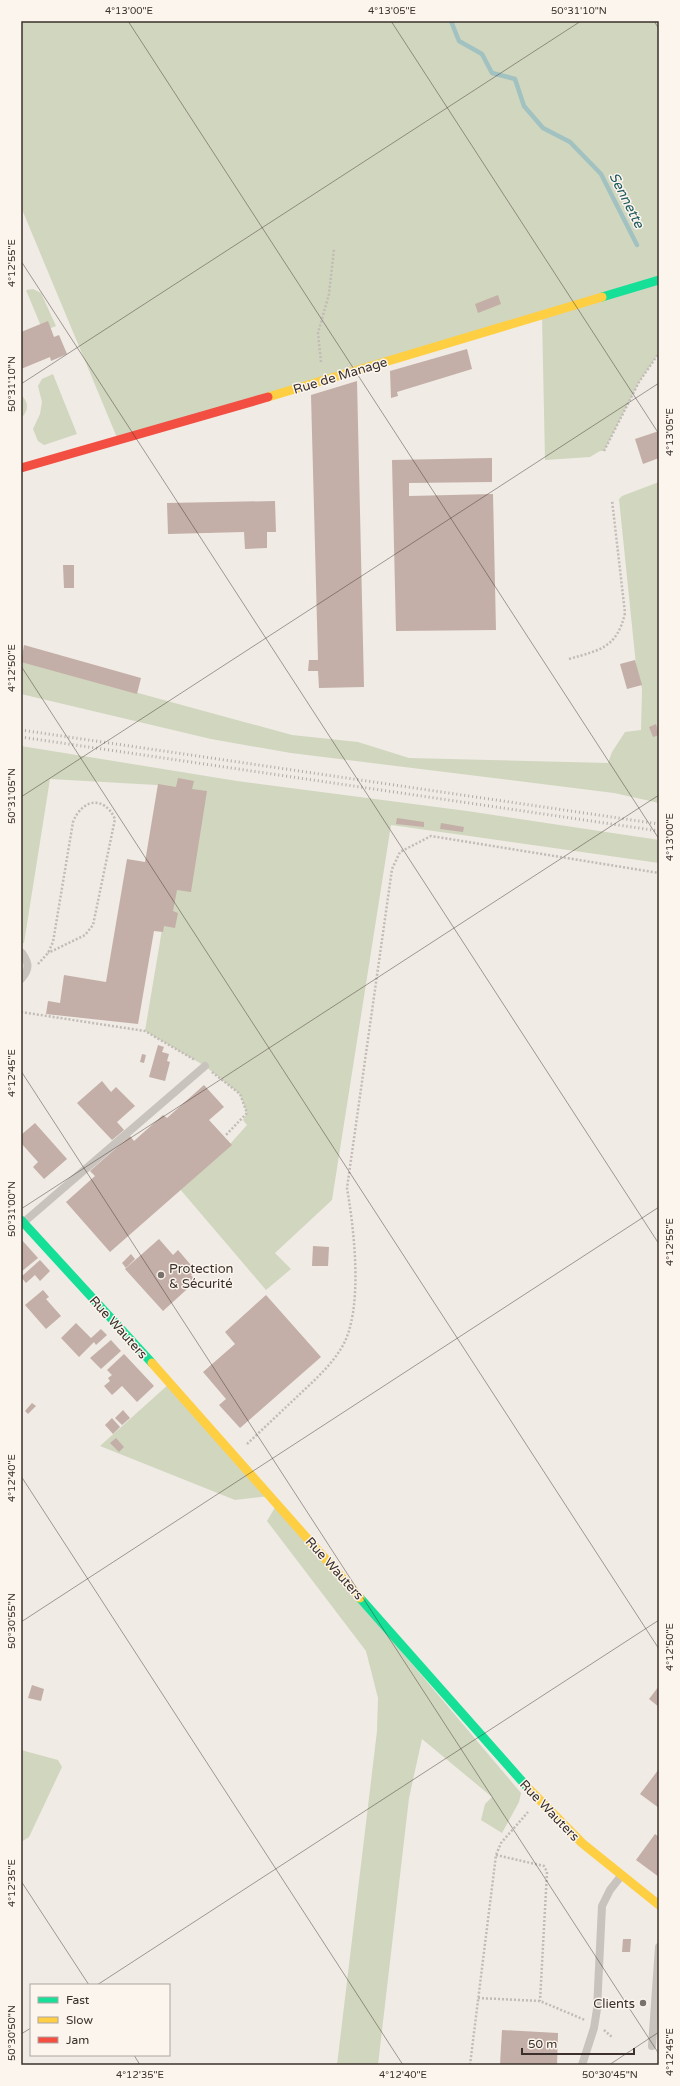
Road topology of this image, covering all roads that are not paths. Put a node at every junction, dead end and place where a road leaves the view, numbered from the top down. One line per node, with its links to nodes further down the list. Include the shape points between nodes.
1 (659, 280): 2 (street, Rue de Manage, via 324,381)
2 (21, 468)
3 (22, 953): 4 (lane, via 28,963)
4 (22, 978)
5 (205, 1066): 6 (lane)
6 (22, 1222): 7 (street, Rue Wauters, via 235,1456 540,1800 582,1843)
7 (621, 1876): 8 (street, Rue Wauters); 11 (lane, via 602,1906 597,2009)
8 (659, 1905)
9 (659, 1947): 10 (lane)
10 (652, 2046)
11 (582, 2065)

